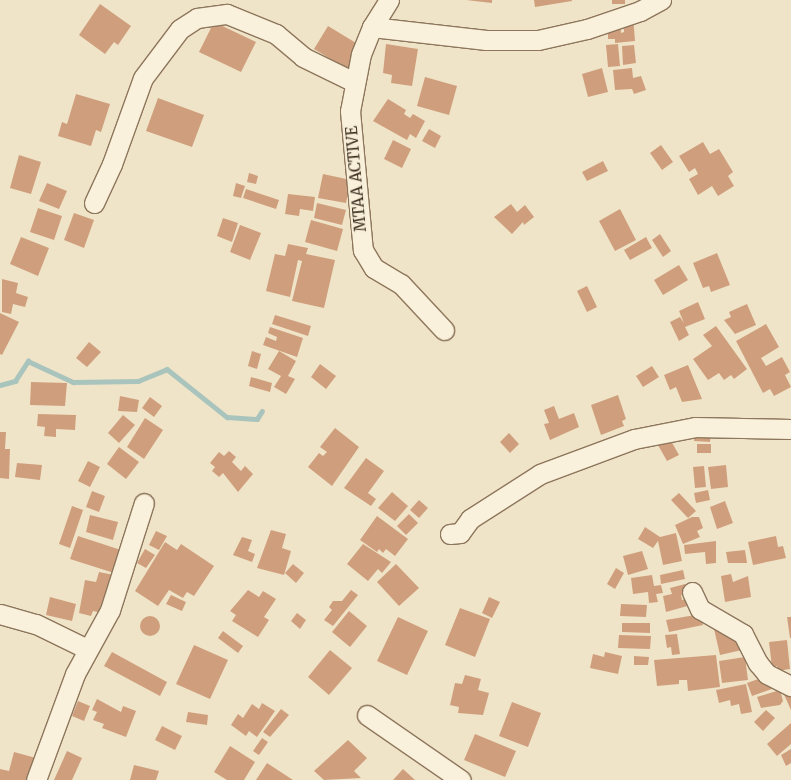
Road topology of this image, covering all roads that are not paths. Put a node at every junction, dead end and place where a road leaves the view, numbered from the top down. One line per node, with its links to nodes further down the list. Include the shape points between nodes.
1 (390, 0): 3 (street, MTAA ACTIVE)
2 (661, 0): 3 (street, via 640,11 587,29 538,40 486,40)
3 (372, 27): 4 (street, MTAA ACTIVE)
4 (354, 82): 5 (street, via 303,56 276,34 227,14 197,18 180,29 143,78 112,164); 6 (street, MTAA ACTIVE, via 350,111 363,250 374,268 401,284)
5 (94, 203)
6 (444, 330)
7 (791, 429): 9 (street, via 696,427 634,439 540,474 470,519 460,534)
8 (144, 503): 12 (street, via 110,610)
9 (450, 534)
10 (692, 592): 13 (street, via 700,609 743,634 758,663 768,674)
11 (0, 614): 12 (street, via 36,624)
12 (87, 649): 15 (street)
13 (791, 686)
14 (367, 714): 16 (street)
15 (36, 780)
16 (461, 780)

